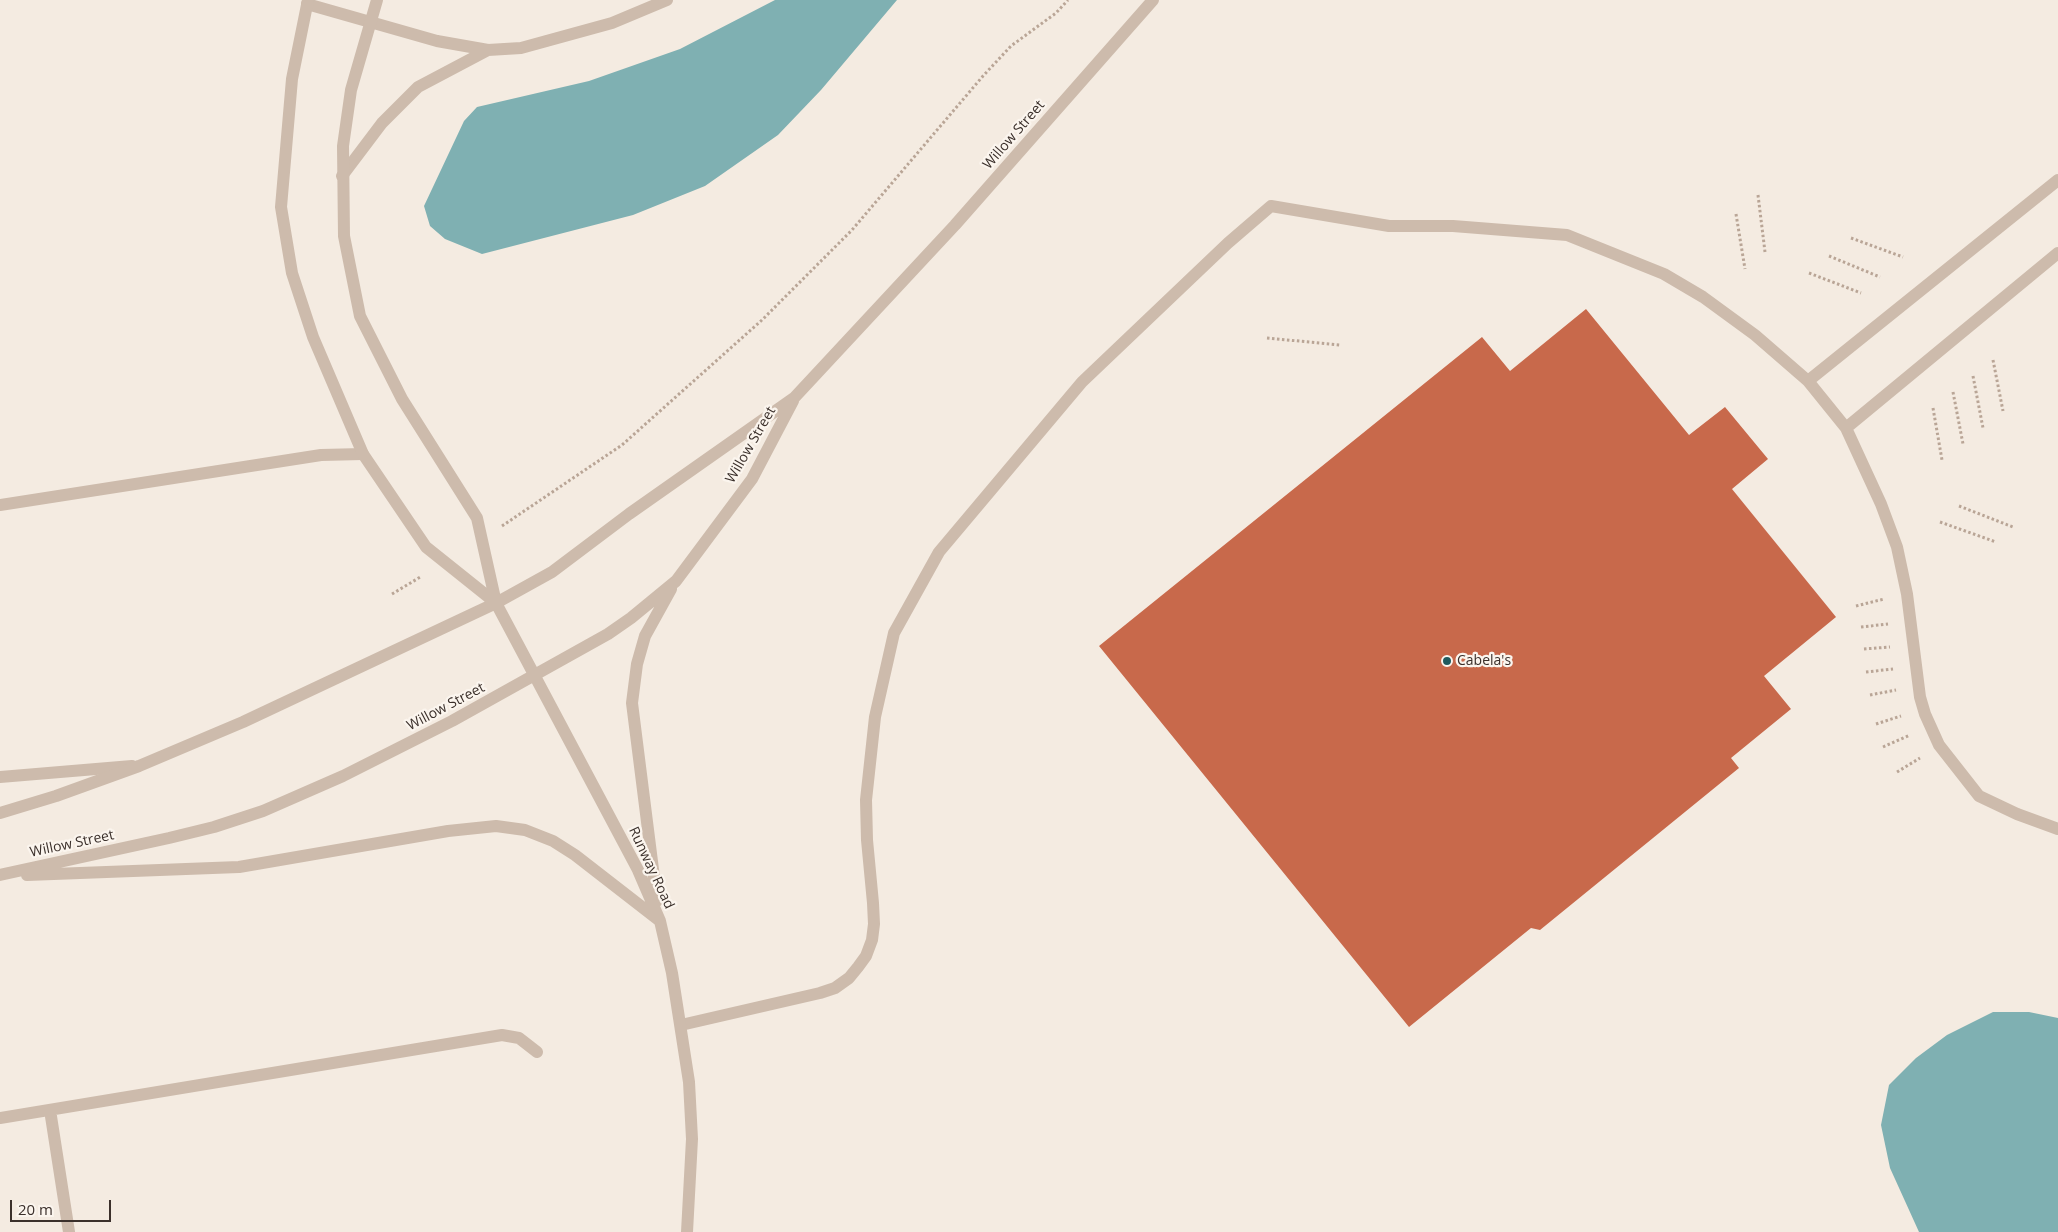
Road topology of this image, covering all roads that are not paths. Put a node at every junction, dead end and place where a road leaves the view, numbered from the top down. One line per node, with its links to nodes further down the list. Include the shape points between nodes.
1 (377, 0): 5 (street)
2 (667, 0): 6 (street, via 612,23 521,48)
3 (1153, 0): 11 (street, Willow Street, via 955,225)
4 (308, 2): 5 (street); 13 (street, via 292,79 281,207 292,273 313,337)
5 (372, 21): 6 (street, via 437,41); 7 (street, via 351,90 342,146)
6 (488, 50): 7 (street, via 418,87 382,123)
7 (342, 176): 16 (street, via 344,236 360,316 402,400 477,518)
8 (2058, 180): 10 (street)
9 (2058, 253): 12 (street)
10 (1808, 381): 12 (street); 24 (street, via 1746,328 1703,297 1664,274 1566,235 1453,226 1389,226 1271,206 1082,382 938,552 894,633 875,717 866,800 874,903 872,940 866,956 849,978 835,988)
11 (794, 398): 15 (street, Willow Street, via 752,479); 16 (street, Willow Street, via 552,572)
12 (1846, 428): 21 (street, via 1881,504 1896,547 1910,607 1920,697 1939,745 1979,796)
13 (363, 454): 14 (street, via 321,455); 16 (street, via 426,547)
14 (0, 505)
15 (676, 581): 17 (street, Willow Street, via 608,634); 23 (street, via 645,636 637,664 632,703)
16 (496, 603): 17 (street, Runway Road); 18 (street, Willow Street, via 243,722)
17 (535, 676): 22 (street, Willow Street, via 351,772 263,811 169,838); 23 (street, Runway Road, via 638,870)
18 (139, 766): 19 (street); 20 (street, Willow Street)
19 (0, 777)
20 (0, 813)
21 (2058, 829)
22 (0, 875): 23 (street, via 239,867 448,831 496,826 525,830 553,841)
23 (660, 921): 24 (street, Runway Road)
24 (681, 1025): 29 (street, Runway Road, via 692,1139)
25 (537, 1052): 26 (street, via 519,1038 502,1035)
26 (50, 1110): 27 (street); 28 (street)
27 (0, 1118)
28 (69, 1232)
29 (687, 1232)

